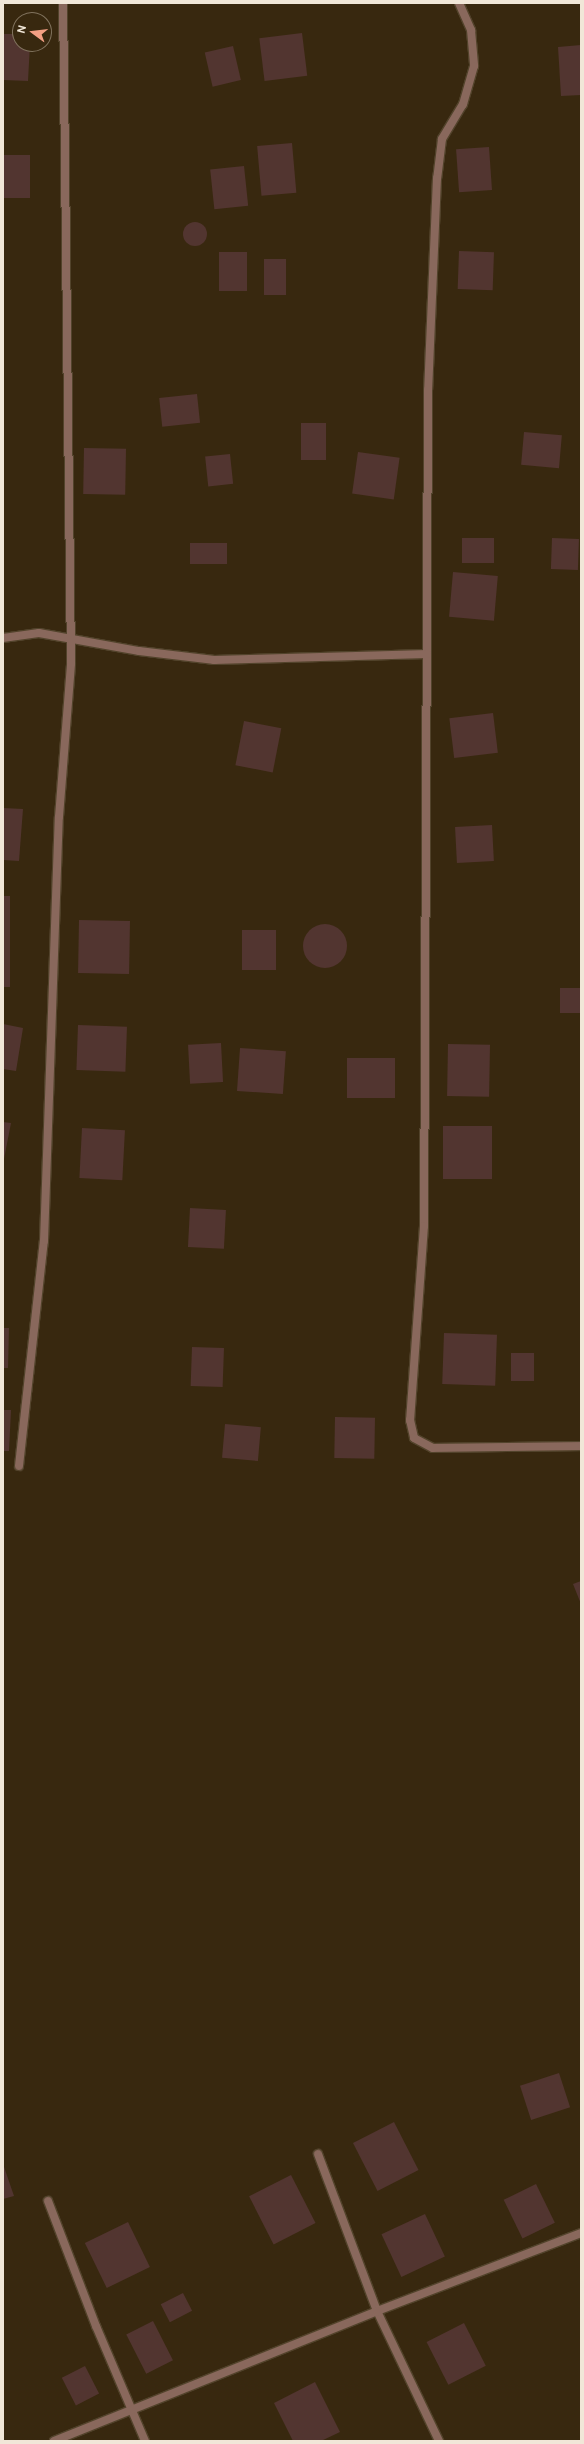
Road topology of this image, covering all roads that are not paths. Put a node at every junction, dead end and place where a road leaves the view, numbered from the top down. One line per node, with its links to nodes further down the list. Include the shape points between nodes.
1 (63, 3): 3 (street)
2 (459, 3): 5 (street, via 471,30 474,66 463,104 442,139 437,178 428,390)
3 (70, 637): 4 (street, via 39,633); 5 (street, via 139,651 214,660); 7 (street, via 71,663 59,817 44,1241)
4 (3, 638)
5 (427, 654): 6 (street, via 424,1226 410,1420 414,1438 432,1448)
6 (581, 1446)
7 (19, 1466)
8 (318, 2154): 11 (street)
9 (48, 2200): 12 (street)
10 (581, 2232): 11 (street)
11 (377, 2311): 12 (street); 15 (street)
12 (130, 2408): 13 (street); 14 (street)
13 (54, 2441)
14 (145, 2441)
15 (439, 2441)

